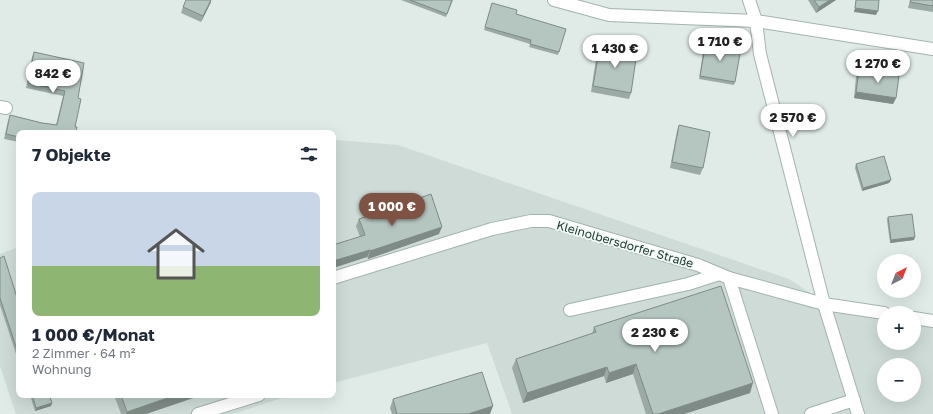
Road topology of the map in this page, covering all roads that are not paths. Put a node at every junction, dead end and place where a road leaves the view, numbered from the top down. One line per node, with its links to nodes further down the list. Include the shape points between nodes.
1 (554, 0): 3 (street, via 609,15)
2 (749, 0): 3 (street)
3 (756, 21): 4 (street); 7 (street, via 760,54)
4 (933, 49)
5 (724, 276): 6 (street, Kleinolbersdorfer Straße, via 698,265 566,225 549,221 531,221 492,229); 7 (street, Kleinolbersdorfer Straße); 8 (street); 15 (street)
6 (336, 277)
7 (824, 304): 9 (street, Kleinolbersdorfer Straße); 13 (street)
8 (570, 310)
9 (877, 312)
10 (921, 319): 11 (street)
11 (933, 321)
12 (249, 398): 14 (street)
13 (855, 409): 16 (street)
14 (198, 414)
15 (772, 414)
16 (811, 414)

